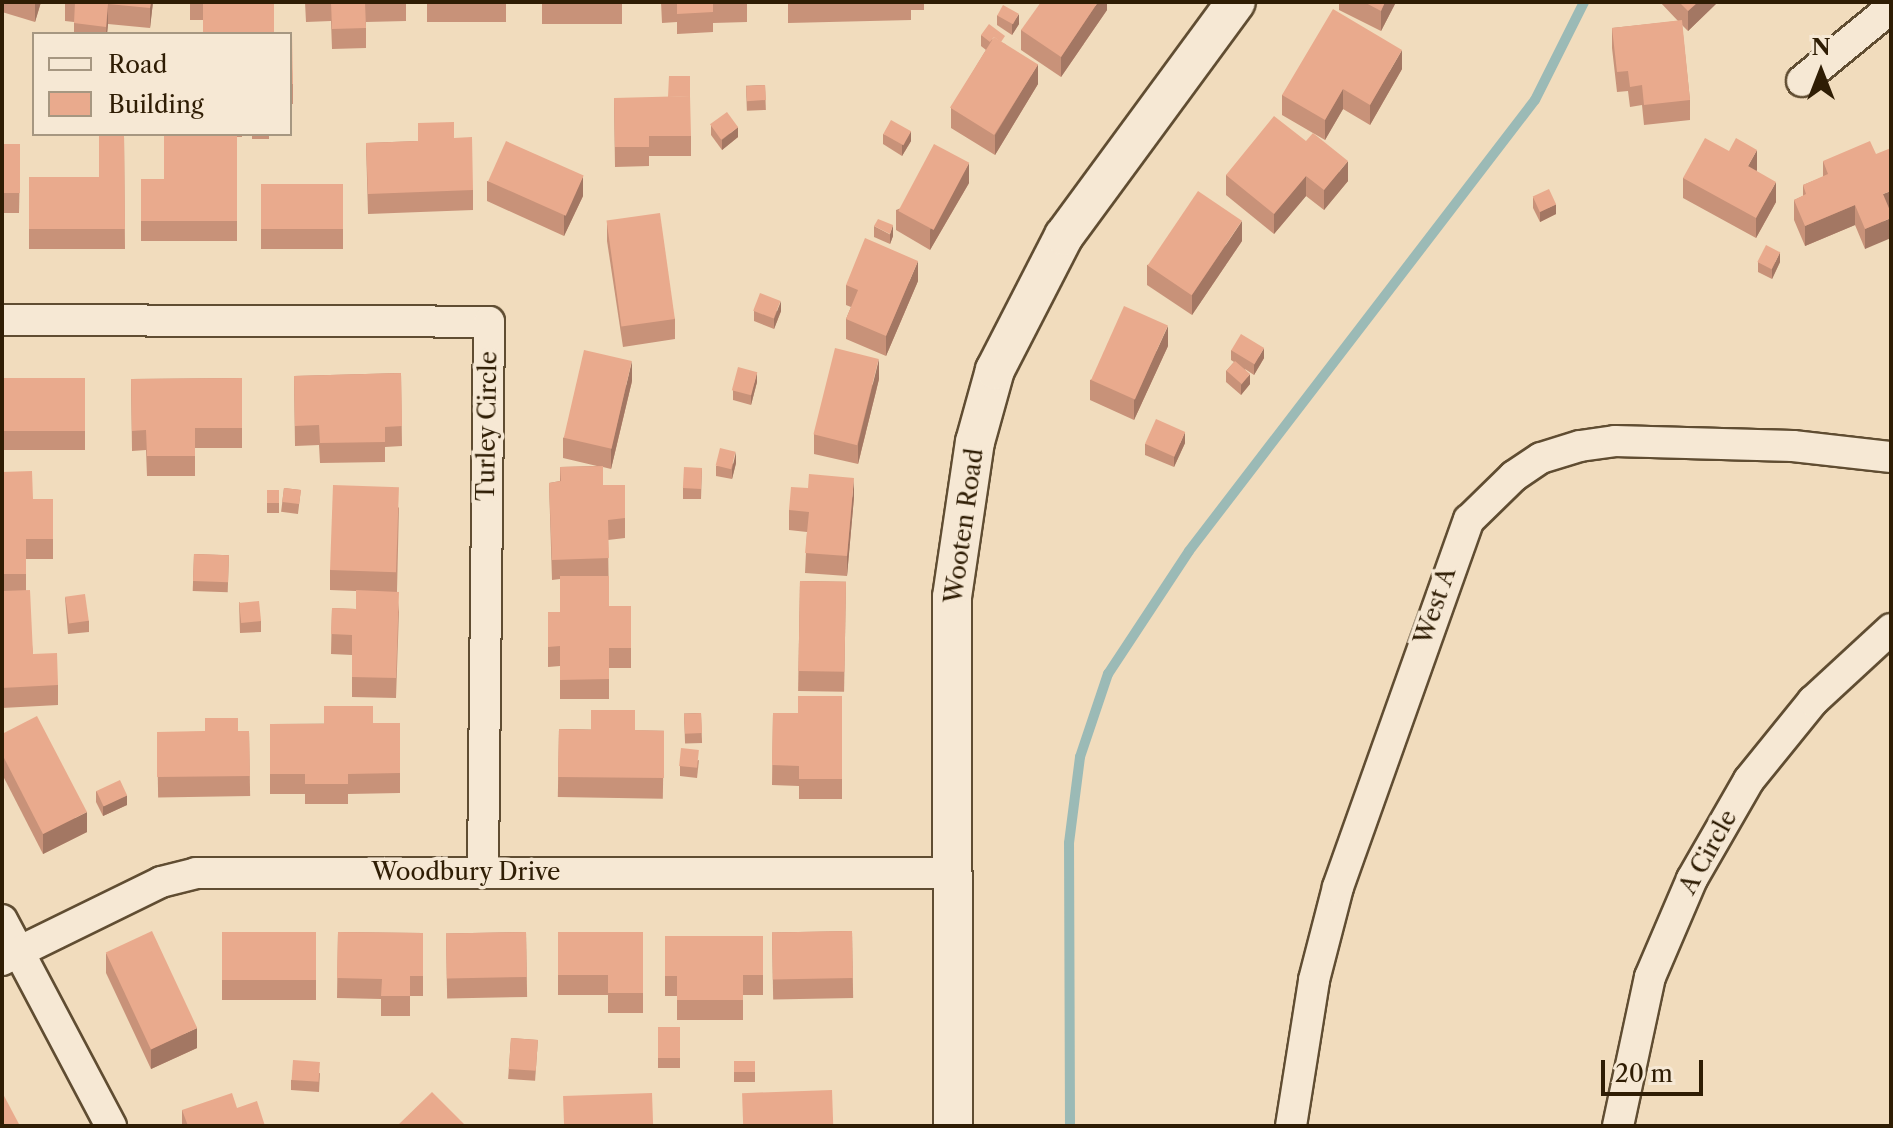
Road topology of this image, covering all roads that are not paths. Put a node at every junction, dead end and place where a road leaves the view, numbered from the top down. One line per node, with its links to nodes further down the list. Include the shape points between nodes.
1 (1236, 2): 8 (street, Wooten Road, via 1064,236 995,370 959,528 952,597)
2 (1891, 8): 3 (street)
3 (1802, 81)
4 (2, 320): 7 (street, Turley Circle, via 489,322)
5 (1891, 457): 13 (street, West A, via 1793,446 1615,441 1541,458 1469,520 1338,887 1314,980)
6 (1891, 629): 14 (street, A Circle, via 1813,701 1764,762 1692,879 1650,977)
7 (483, 872): 8 (street, Woodbury Drive); 10 (street, Woodbury Drive, via 196,873 161,882)
8 (950, 873): 12 (street, Wooten Road)
9 (2, 920): 10 (street)
10 (10, 956): 11 (street)
11 (111, 1126)
12 (953, 1126)
13 (1291, 1126)
14 (1618, 1126)

